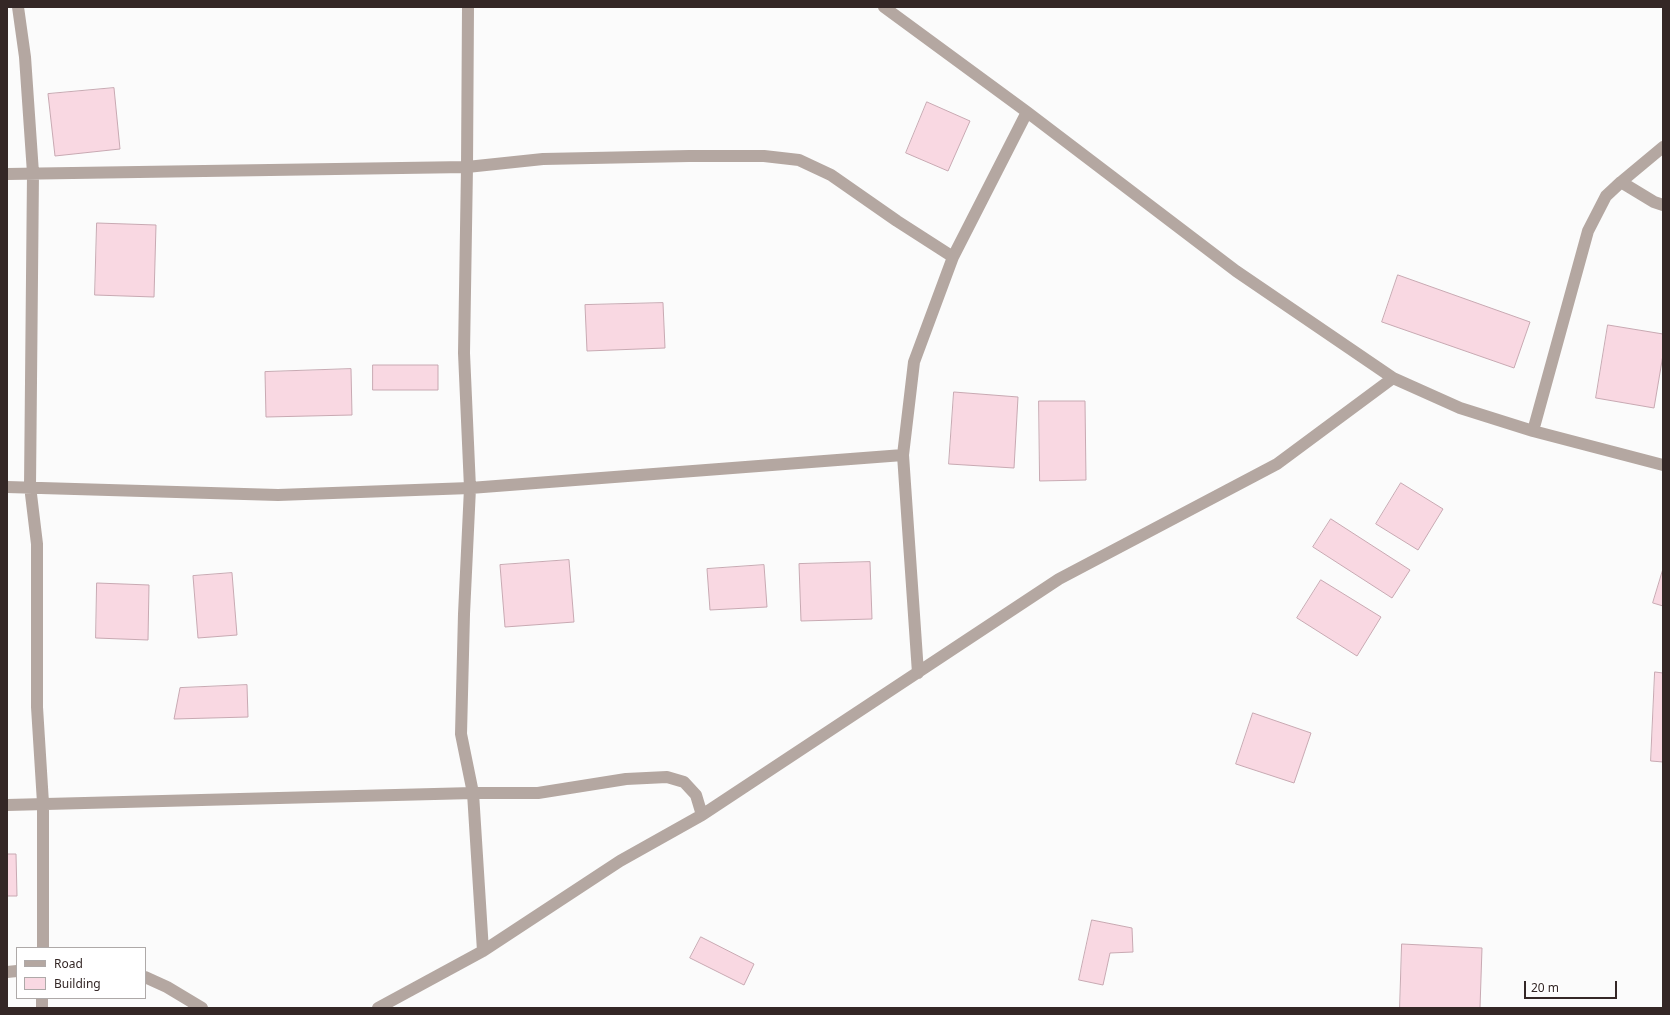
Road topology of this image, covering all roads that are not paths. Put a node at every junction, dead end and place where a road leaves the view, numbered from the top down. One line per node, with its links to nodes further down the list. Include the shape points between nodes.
1 (18, 7): 8 (street, via 25,57)
2 (468, 7): 6 (street)
3 (884, 7): 4 (street)
4 (1027, 112): 11 (street); 12 (street, via 1236,271)
5 (1663, 147): 9 (street)
6 (467, 167): 8 (street); 11 (street, via 566,158 764,156 799,160 831,175); 18 (street, via 464,353)
7 (7, 174): 8 (street)
8 (33, 174): 16 (street)
9 (1620, 182): 10 (street); 13 (street, via 1606,196 1588,231)
10 (1663, 205)
11 (953, 257): 14 (street, via 914,362)
12 (1393, 378): 13 (street, via 1460,408); 19 (street, via 1277,464 1059,579)
13 (1533, 431): 15 (street)
14 (903, 455): 18 (street); 19 (street)
15 (1663, 465)
16 (30, 486): 17 (street); 18 (street, via 278,495); 21 (street, via 37,544 37,707)
17 (7, 487)
18 (470, 488): 20 (street, via 461,734)
19 (918, 673): 23 (street)
20 (473, 793): 21 (street); 23 (street, via 538,793 626,779 666,777 684,782 688,786 696,795); 25 (street)
21 (42, 803): 22 (street); 24 (street)
22 (7, 805)
23 (702, 816): 25 (street, via 620,861)
24 (43, 947)
25 (483, 951): 28 (street)
26 (146, 977): 27 (street)
27 (202, 1008)
28 (378, 1008)

